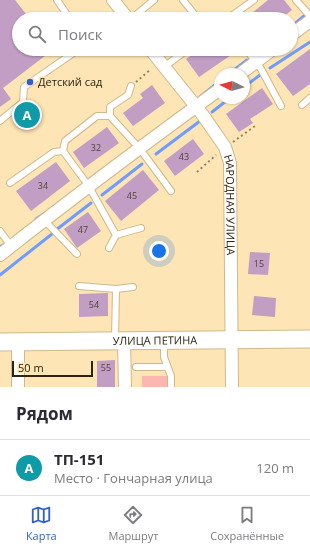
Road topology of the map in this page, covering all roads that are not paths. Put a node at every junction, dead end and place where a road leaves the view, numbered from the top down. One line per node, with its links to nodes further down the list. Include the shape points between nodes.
1 (57, 0): 7 (lane)
2 (113, 0): 8 (street)
3 (154, 0): 9 (lane)
4 (183, 0): 10 (lane)
5 (254, 0): 11 (lane)
6 (296, 0): 12 (lane)
7 (65, 12)
8 (123, 12)
9 (138, 12)
10 (192, 12)
11 (237, 12)
12 (310, 16)
13 (310, 21): 14 (street)
14 (298, 30)
15 (68, 56): 30 (lane, via 24,87 23,102)
16 (156, 56): 21 (street, НАРОДНАЯ УЛИЦА)
17 (176, 56): 21 (lane)
18 (251, 56): 20 (lane)
19 (264, 56): 20 (street)
20 (256, 62): 22 (street); 28 (lane)
21 (162, 64): 27 (street, НАРОДНАЯ УЛИЦА)
22 (248, 68)
23 (131, 86): 29 (lane, via 128,95 110,107)
24 (214, 93): 27 (street)
25 (310, 98): 26 (lane)
26 (302, 105)
27 (196, 106): 31 (street); 48 (street, НАРОДНАЯ УЛИЦА, via 225,147 230,163)
28 (281, 106)
29 (110, 116): 31 (lane); 32 (lane, via 97,116 65,141)
30 (0, 120)
31 (140, 149): 34 (street); 35 (lane)
32 (63, 151): 33 (lane, via 54,152); 34 (lane)
33 (10, 183)
34 (88, 186): 36 (street); 39 (lane)
35 (171, 191)
36 (44, 220): 40 (street); 42 (lane)
37 (141, 228): 39 (lane)
38 (0, 231): 40 (lane)
39 (116, 234): 41 (lane)
40 (11, 246): 43 (street)
41 (109, 248)
42 (78, 254)
43 (0, 255)
44 (79, 286): 46 (lane)
45 (133, 287): 46 (lane)
46 (116, 289): 49 (lane)
47 (310, 338): 48 (street, УЛИЦА ПЕТИНА)
48 (231, 339): 50 (street, УЛИЦА ПЕТИНА); 58 (street, НАРОДНАЯ УЛИЦА)
49 (120, 340): 50 (street, УЛИЦА ПЕТИНА); 52 (street, УЛИЦА ПЕТИНА); 56 (street)
50 (164, 340): 54 (lane)
51 (0, 342): 52 (street, УЛИЦА ПЕТИНА)
52 (18, 342): 55 (street)
53 (136, 367): 54 (lane)
54 (167, 367): 57 (lane, via 171,376)
55 (18, 387)
56 (125, 387)
57 (171, 387)
58 (232, 387)

